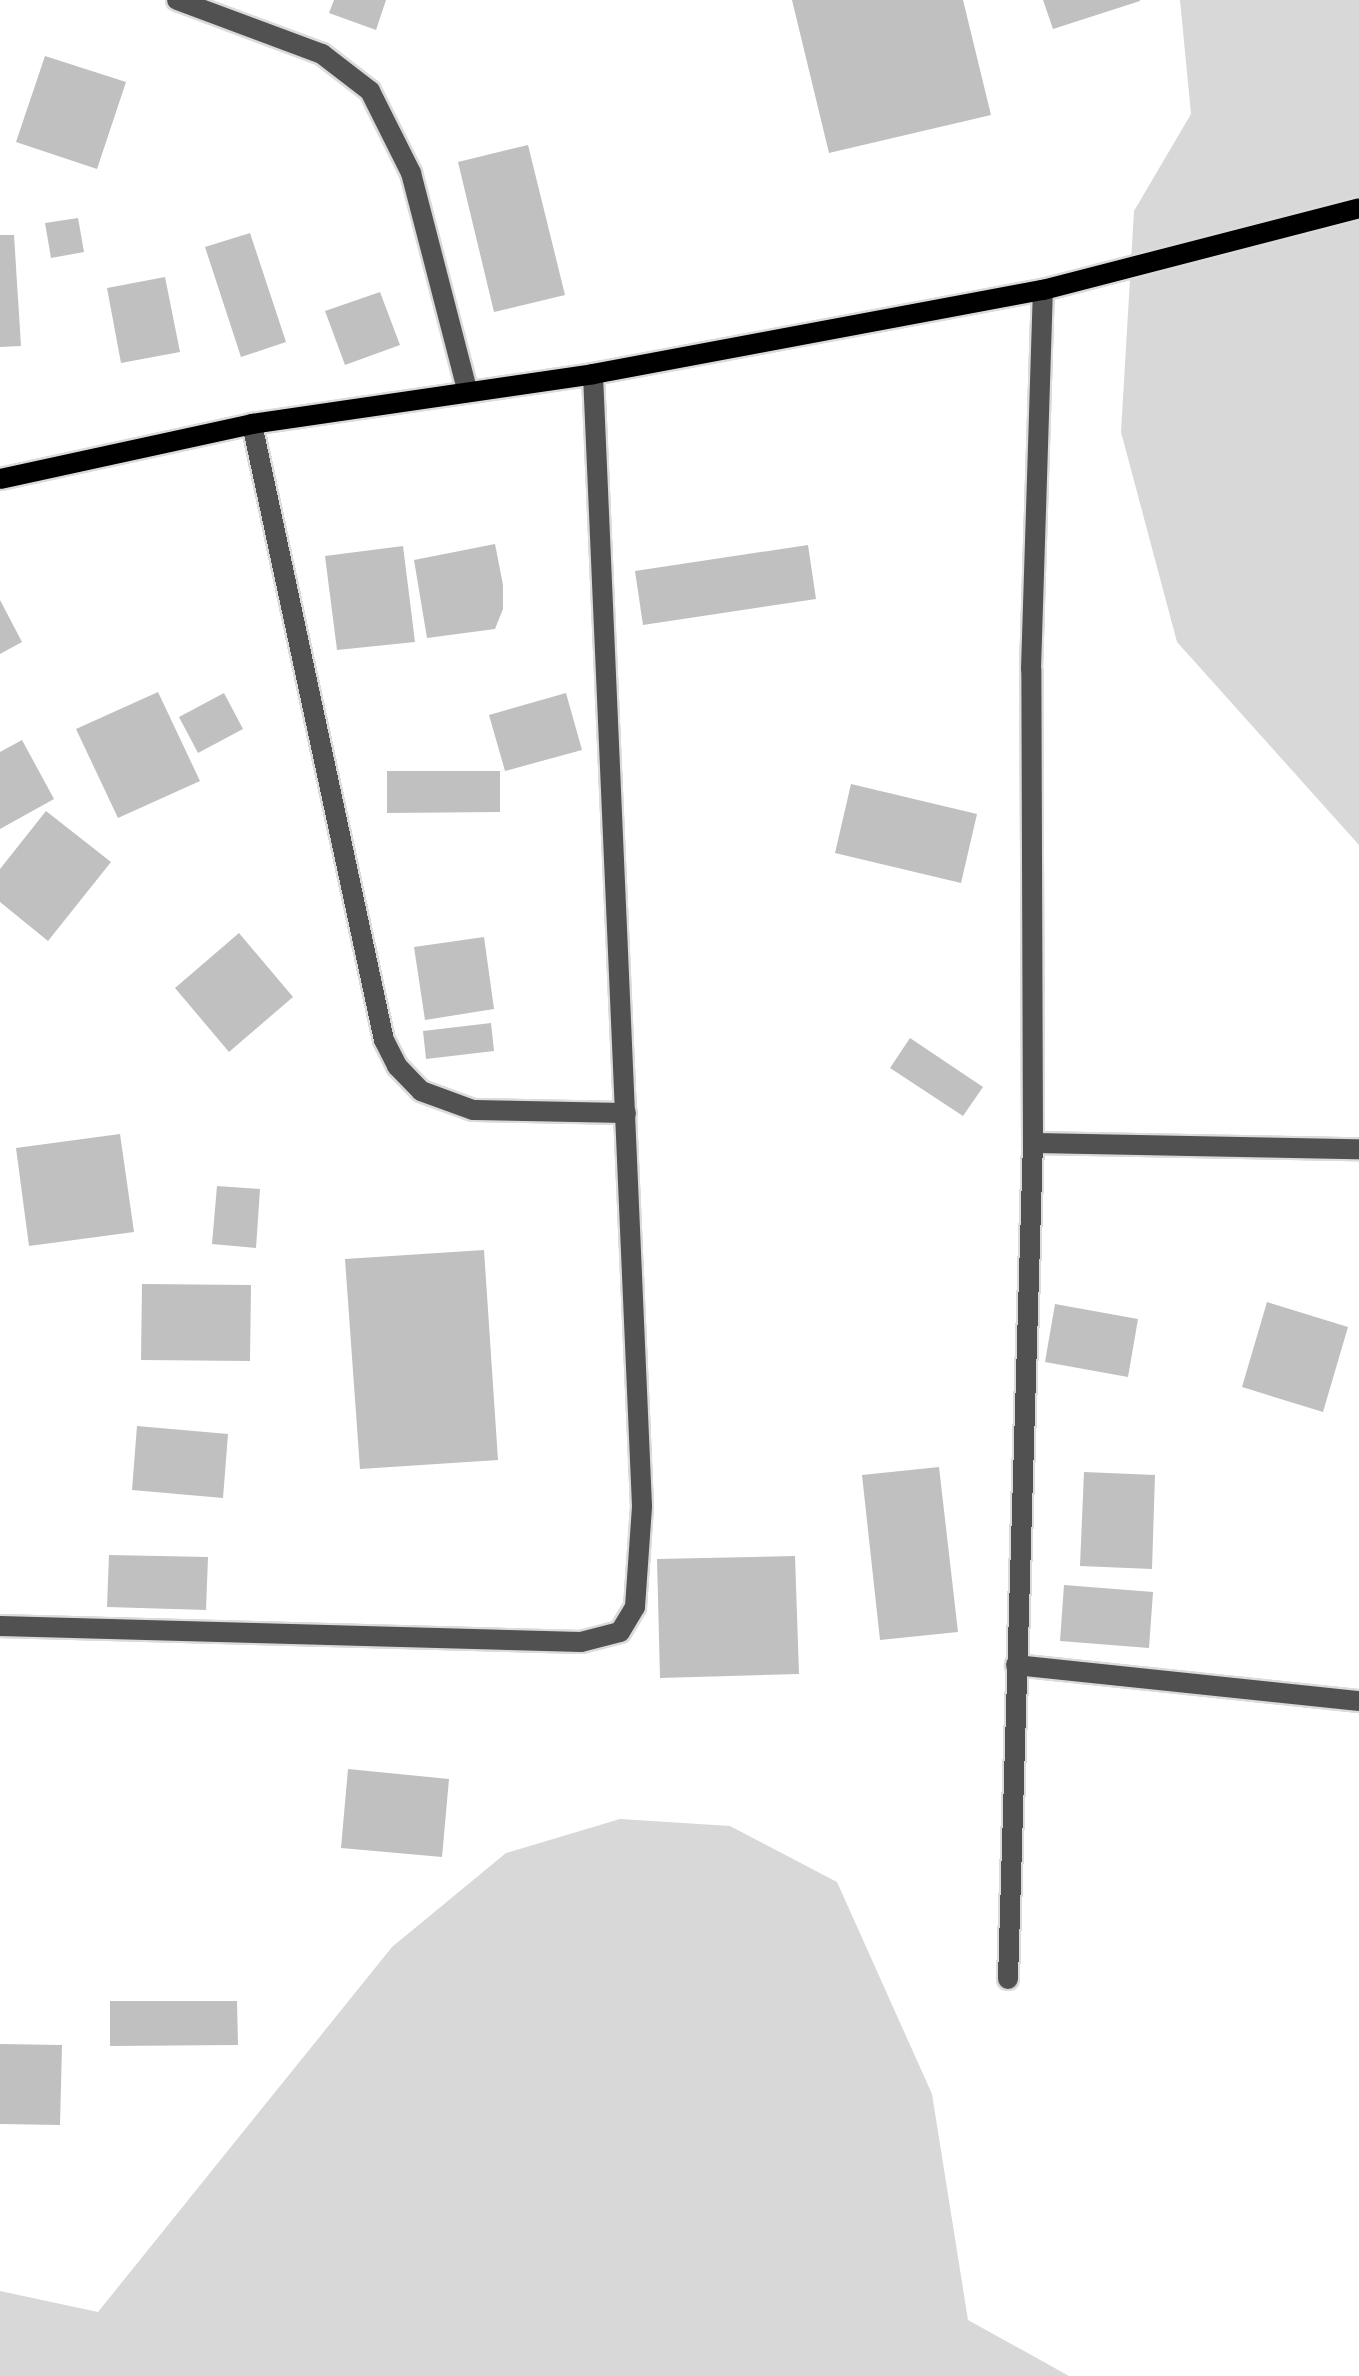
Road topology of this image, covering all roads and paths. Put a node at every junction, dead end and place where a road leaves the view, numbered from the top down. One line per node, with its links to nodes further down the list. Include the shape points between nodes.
1 (177, 0): 5 (street, via 322,54 370,91 411,173)
2 (1350, 212): 3 (main road)
3 (1043, 290): 4 (main road); 9 (street, via 1031,669)
4 (593, 374): 5 (main road); 8 (street)
5 (467, 390): 6 (main road)
6 (252, 424): 7 (main road); 8 (street, via 384,1040 397,1066 421,1091 473,1110)
7 (0, 479)
8 (626, 1113): 11 (street, via 642,1506 635,1607 620,1632 581,1642)
9 (1033, 1143): 10 (street); 12 (street)
10 (1359, 1149)
11 (0, 1626)
12 (1016, 1665): 13 (street); 14 (street)
13 (1359, 1701)
14 (1008, 1979)

